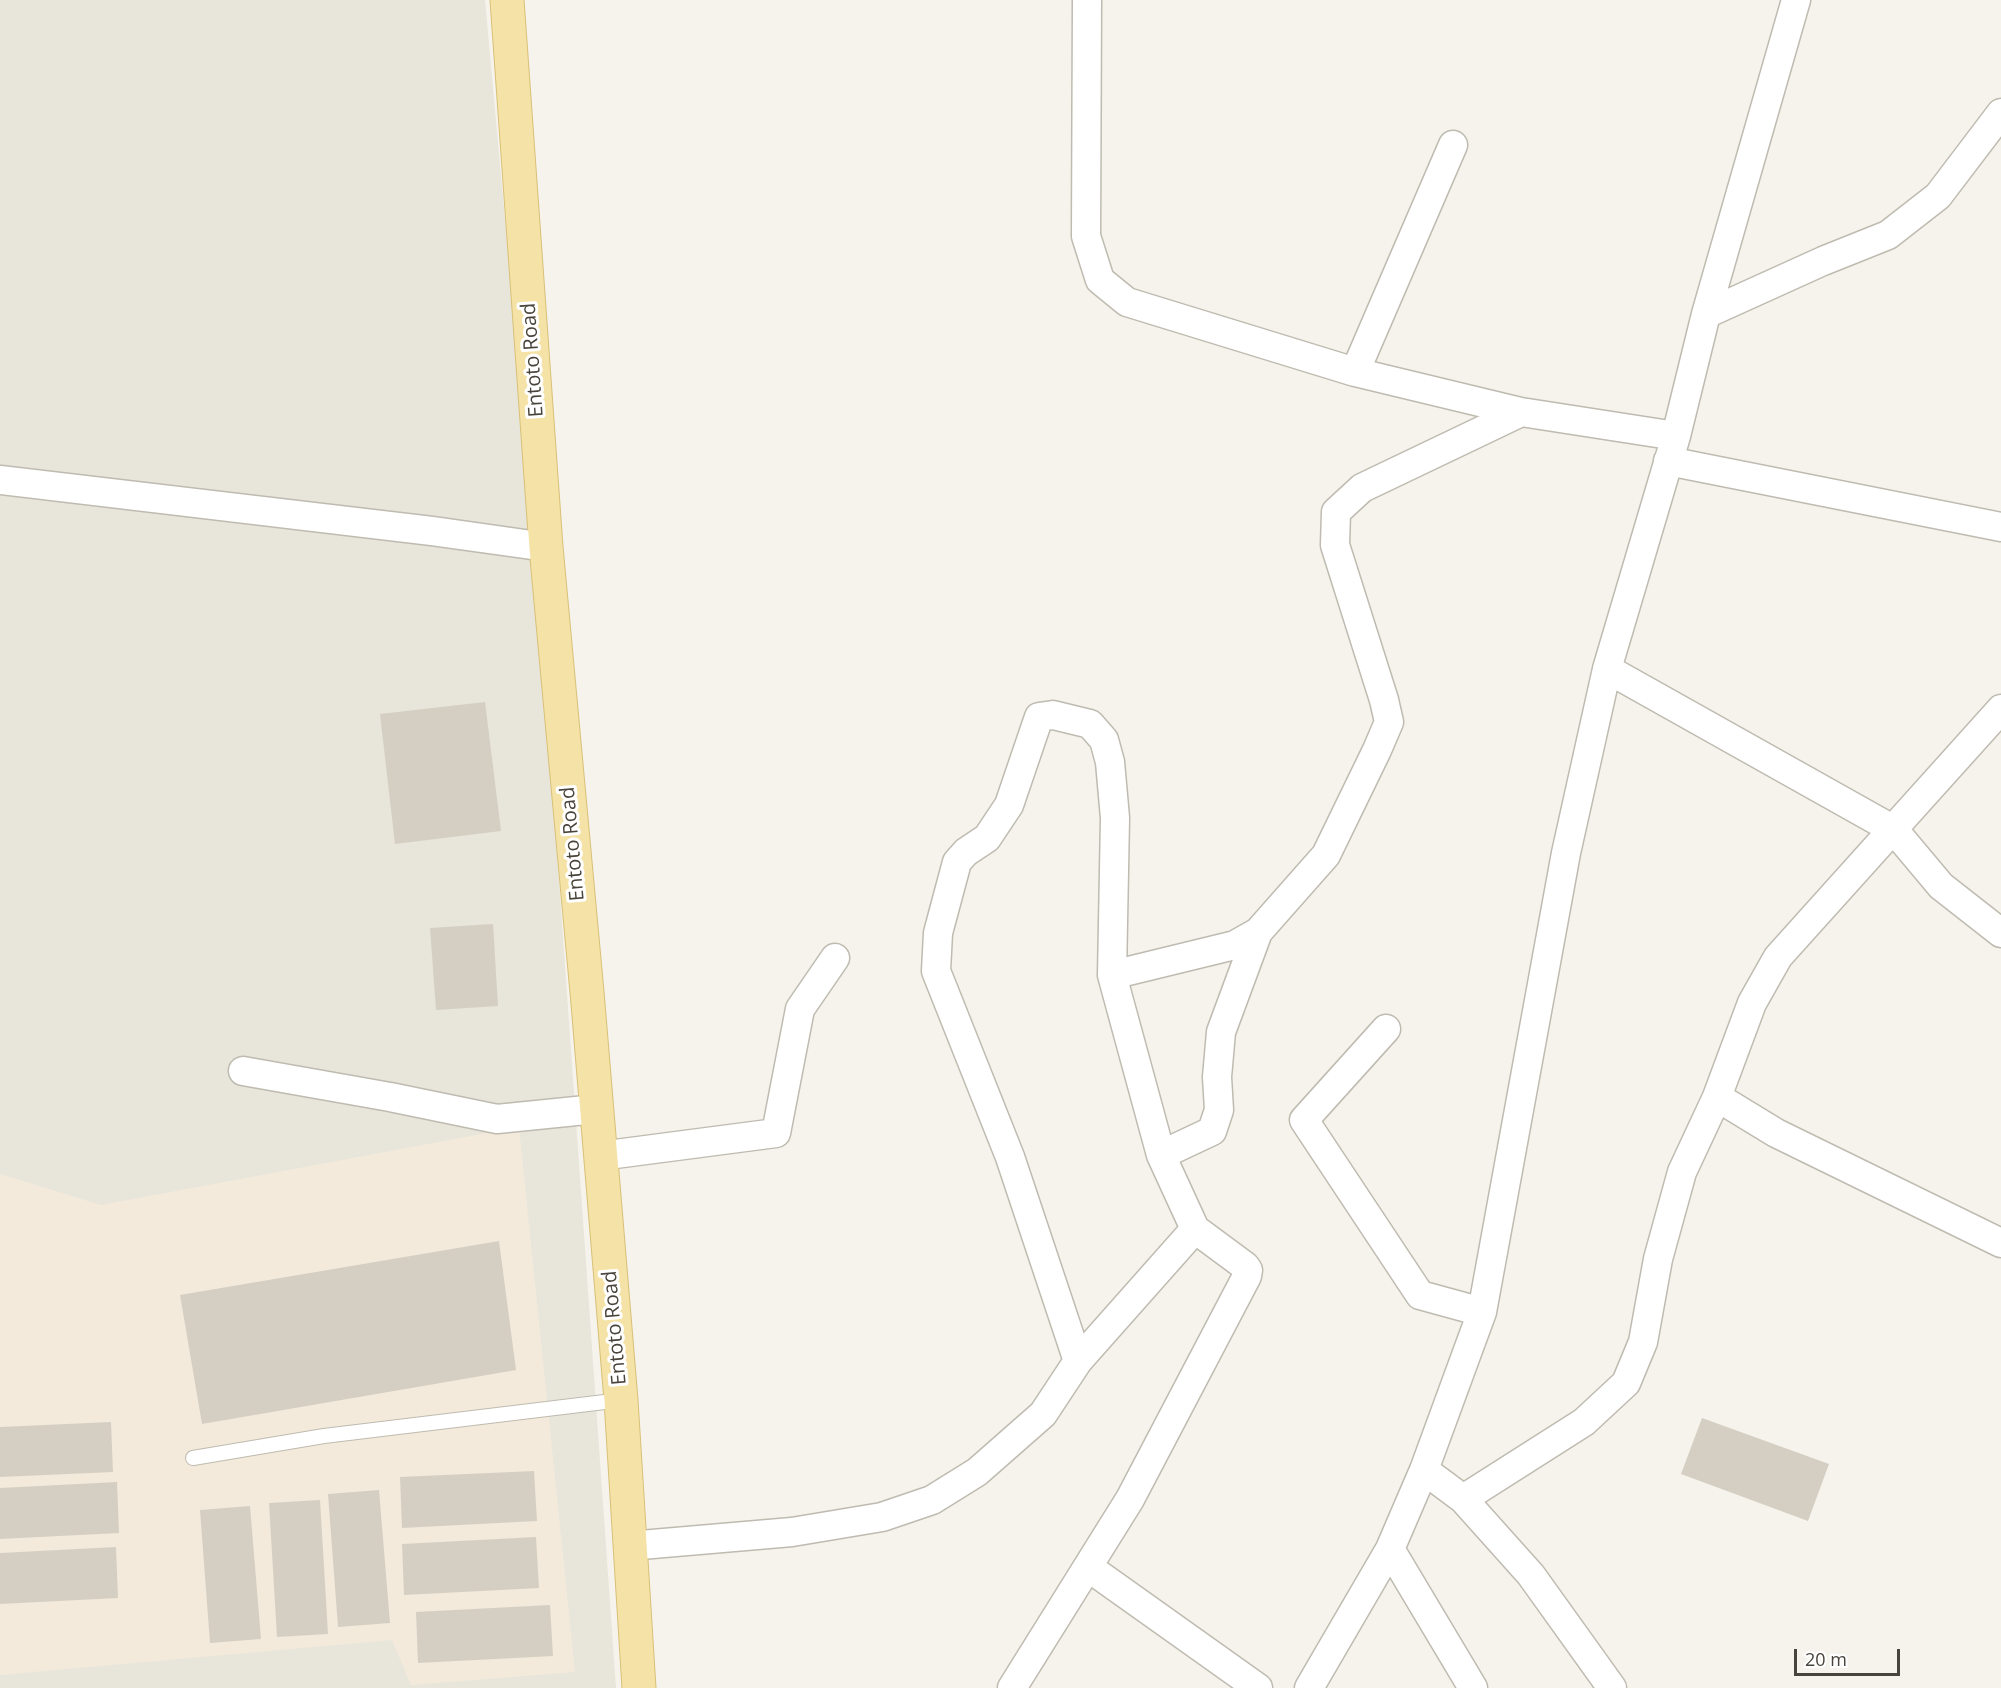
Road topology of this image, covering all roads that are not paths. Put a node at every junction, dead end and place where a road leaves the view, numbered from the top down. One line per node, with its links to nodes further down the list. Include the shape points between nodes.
1 (507, 0): 12 (main road, Entoto Road)
2 (1088, 0): 7 (street, via 1086,236 1100,280 1127,302)
3 (1796, 0): 6 (street)
4 (2001, 113): 6 (street, via 1938,195 1888,234)
5 (1453, 145): 7 (street)
6 (1706, 314): 9 (street)
7 (1354, 372): 8 (street)
8 (1521, 412): 9 (street); 16 (street, via 1362,488 1336,512 1335,545 1389,722 1326,855)
9 (1672, 448): 11 (street); 13 (street)
10 (0, 480): 12 (street)
11 (2001, 527)
12 (546, 547): 23 (main road, Entoto Road)
13 (1607, 669): 15 (street); 28 (street, via 1566,853)
14 (2001, 710): 15 (street)
15 (1894, 830): 17 (street, via 1941,886); 22 (street, via 1778,957 1752,1003)
16 (1258, 932): 19 (street, via 1235,945); 24 (street, via 1221,1032 1217,1077 1220,1110 1212,1131)
17 (2001, 933)
18 (835, 958): 25 (street, via 800,1009 776,1133)
19 (1112, 975): 24 (street); 29 (street, via 1115,818 1104,740 1090,724 1039,717 1009,805 987,838 957,862 938,933 936,971 1010,1157)
20 (1386, 1029): 28 (street, via 1304,1120 1420,1295)
21 (243, 1071): 23 (street, via 497,1119)
22 (1717, 1097): 27 (street, via 1776,1133); 33 (street, via 1682,1172 1658,1258 1643,1342 1626,1383 1584,1422)
23 (596, 1109): 25 (main road, Entoto Road)
24 (1161, 1155): 26 (street)
25 (600, 1156): 30 (main road, Entoto Road)
26 (1195, 1229): 29 (street); 36 (street, via 1245,1266 1247,1276 1130,1499)
27 (2001, 1243)
28 (1482, 1312): 32 (street)
29 (1078, 1361): 34 (street, via 1043,1414 977,1472 932,1500 882,1517 815,1528)
30 (621, 1400): 31 (lane, via 324,1436); 34 (main road, Entoto Road)
31 (193, 1458)
32 (1424, 1470): 33 (street); 35 (street)
33 (1463, 1499): 42 (street, via 1531,1575)
34 (629, 1546): 37 (main road, Entoto Road)
35 (1390, 1549): 40 (street); 41 (street)
36 (1088, 1567): 38 (street); 39 (street)
37 (639, 1688)
38 (1012, 1688)
39 (1258, 1688)
40 (1309, 1688)
41 (1473, 1688)
42 (1612, 1688)

